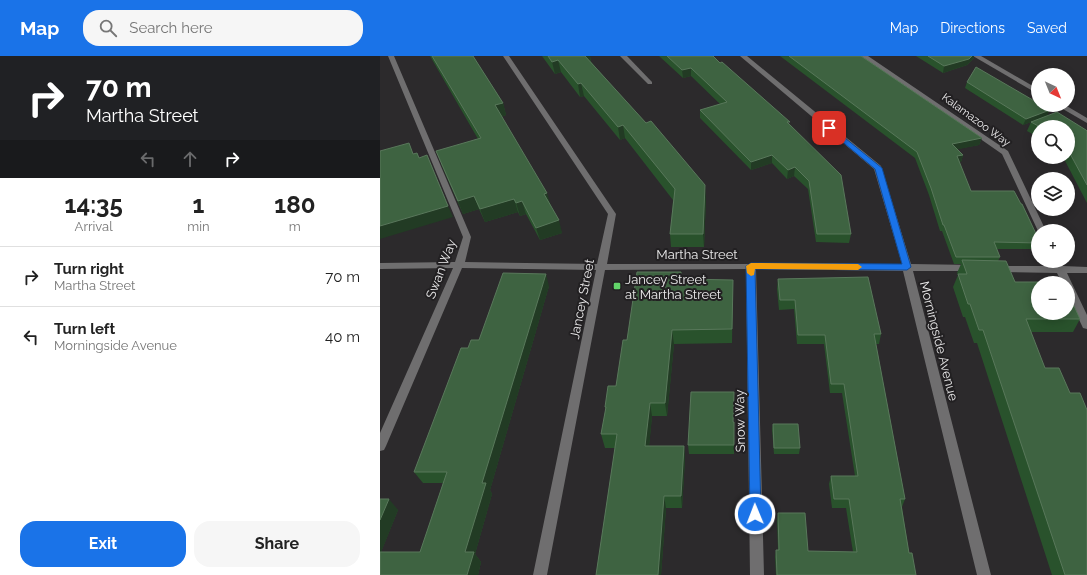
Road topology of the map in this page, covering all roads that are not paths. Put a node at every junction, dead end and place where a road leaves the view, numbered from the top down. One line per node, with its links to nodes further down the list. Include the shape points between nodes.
1 (391, 56): 12 (street, Swan Way, via 468,237)
2 (506, 56): 15 (street, Jancey Street, via 612,214)
3 (624, 56): 7 (street)
4 (743, 56): 16 (street, Morningside Avenue, via 878,168)
5 (864, 56): 11 (street, Kalamazoo Way, via 1005,153)
6 (976, 56): 8 (street)
7 (650, 83)
8 (1031, 88)
9 (1072, 112): 10 (street)
10 (1087, 121)
11 (1039, 224)
12 (459, 265): 13 (street, Martha Street); 15 (street, Martha Street); 22 (street, Swan Way)
13 (380, 266)
14 (751, 266): 15 (street, Martha Street); 16 (street, Martha Street); 24 (street, Snow Way)
15 (601, 267): 23 (street, Jancey Street)
16 (907, 267): 17 (street, Martha Street, via 987,269); 25 (street, Morningside Avenue)
17 (1031, 267)
18 (1075, 268): 19 (street, Martha Street)
19 (1087, 270)
20 (1075, 300): 21 (street)
21 (1087, 325)
22 (380, 446)
23 (540, 575)
24 (756, 575)
25 (984, 575)

